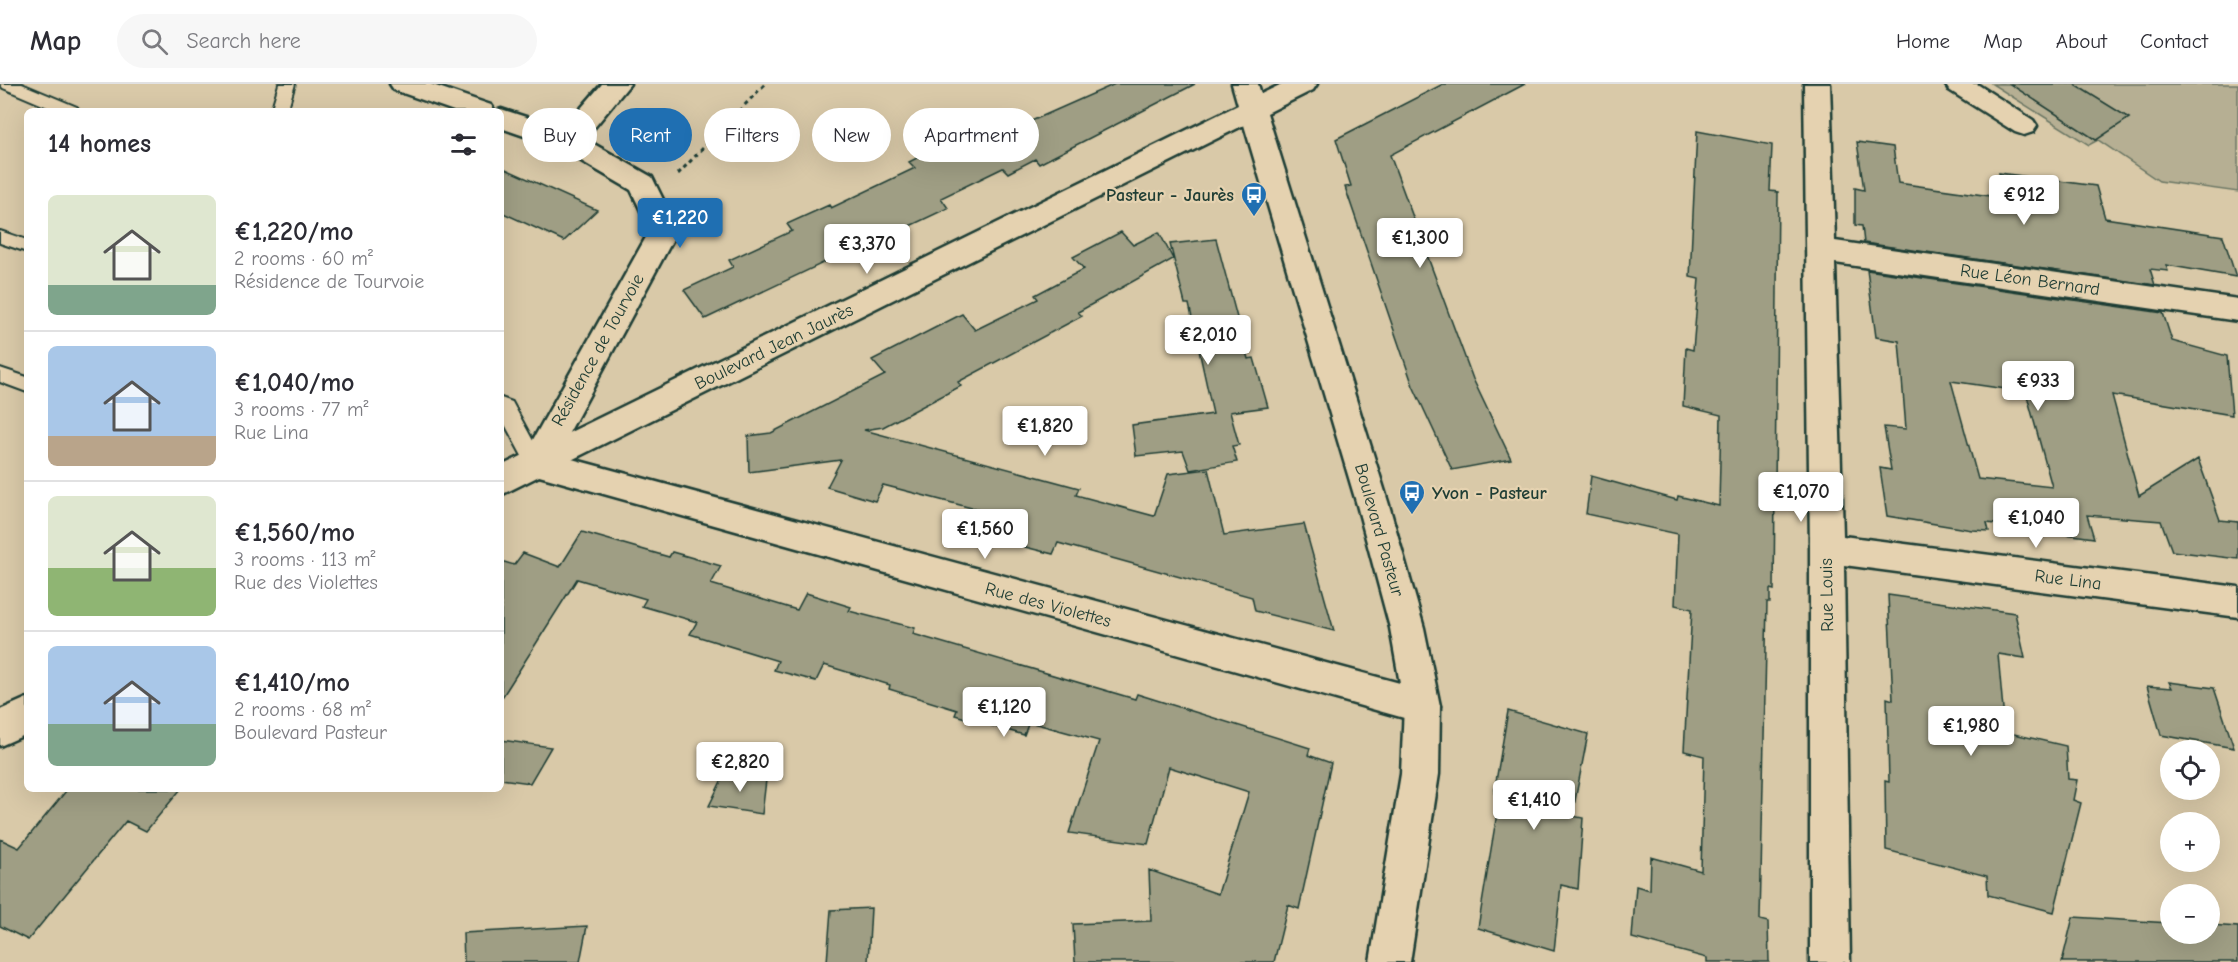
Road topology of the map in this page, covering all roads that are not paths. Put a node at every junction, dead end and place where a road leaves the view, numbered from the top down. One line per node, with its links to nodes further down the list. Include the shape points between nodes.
1 (8, 84): 9 (lane)
2 (287, 84): 10 (lane)
3 (403, 84): 11 (street)
4 (617, 84): 12 (street)
5 (1304, 84): 8 (street, Boulevard Jean Jaurès)
6 (1817, 84): 19 (street, Rue Louis)
7 (1958, 84): 15 (street)
8 (1249, 97): 24 (street, Boulevard Jean Jaurès); 28 (street, Boulevard Pasteur, via 1373,505 1407,628)
9 (64, 108)
10 (280, 108)
11 (473, 108)
12 (596, 108)
13 (504, 119): 14 (street, Résidence de Tourvoie)
14 (522, 125)
15 (2024, 126)
16 (597, 158): 24 (street, Résidence de Tourvoie, via 642,184 664,230)
17 (0, 237): 18 (lane)
18 (24, 245)
19 (1822, 250): 20 (street, Rue Léon Bernard); 26 (street, Rue Louis)
20 (2238, 310)
21 (0, 375): 22 (lane)
22 (24, 385)
23 (504, 406): 24 (lane)
24 (536, 463): 25 (street, Boulevard Jean Jaurès); 28 (street, Rue des Violettes)
25 (504, 479)
26 (1827, 549): 27 (street, Rue Lina); 32 (street, Rue Louis)
27 (2238, 602)
28 (1422, 706): 31 (street, Boulevard Pasteur, via 1420,774)
29 (24, 717): 30 (street)
30 (0, 729)
31 (1390, 962)
32 (1830, 962)

